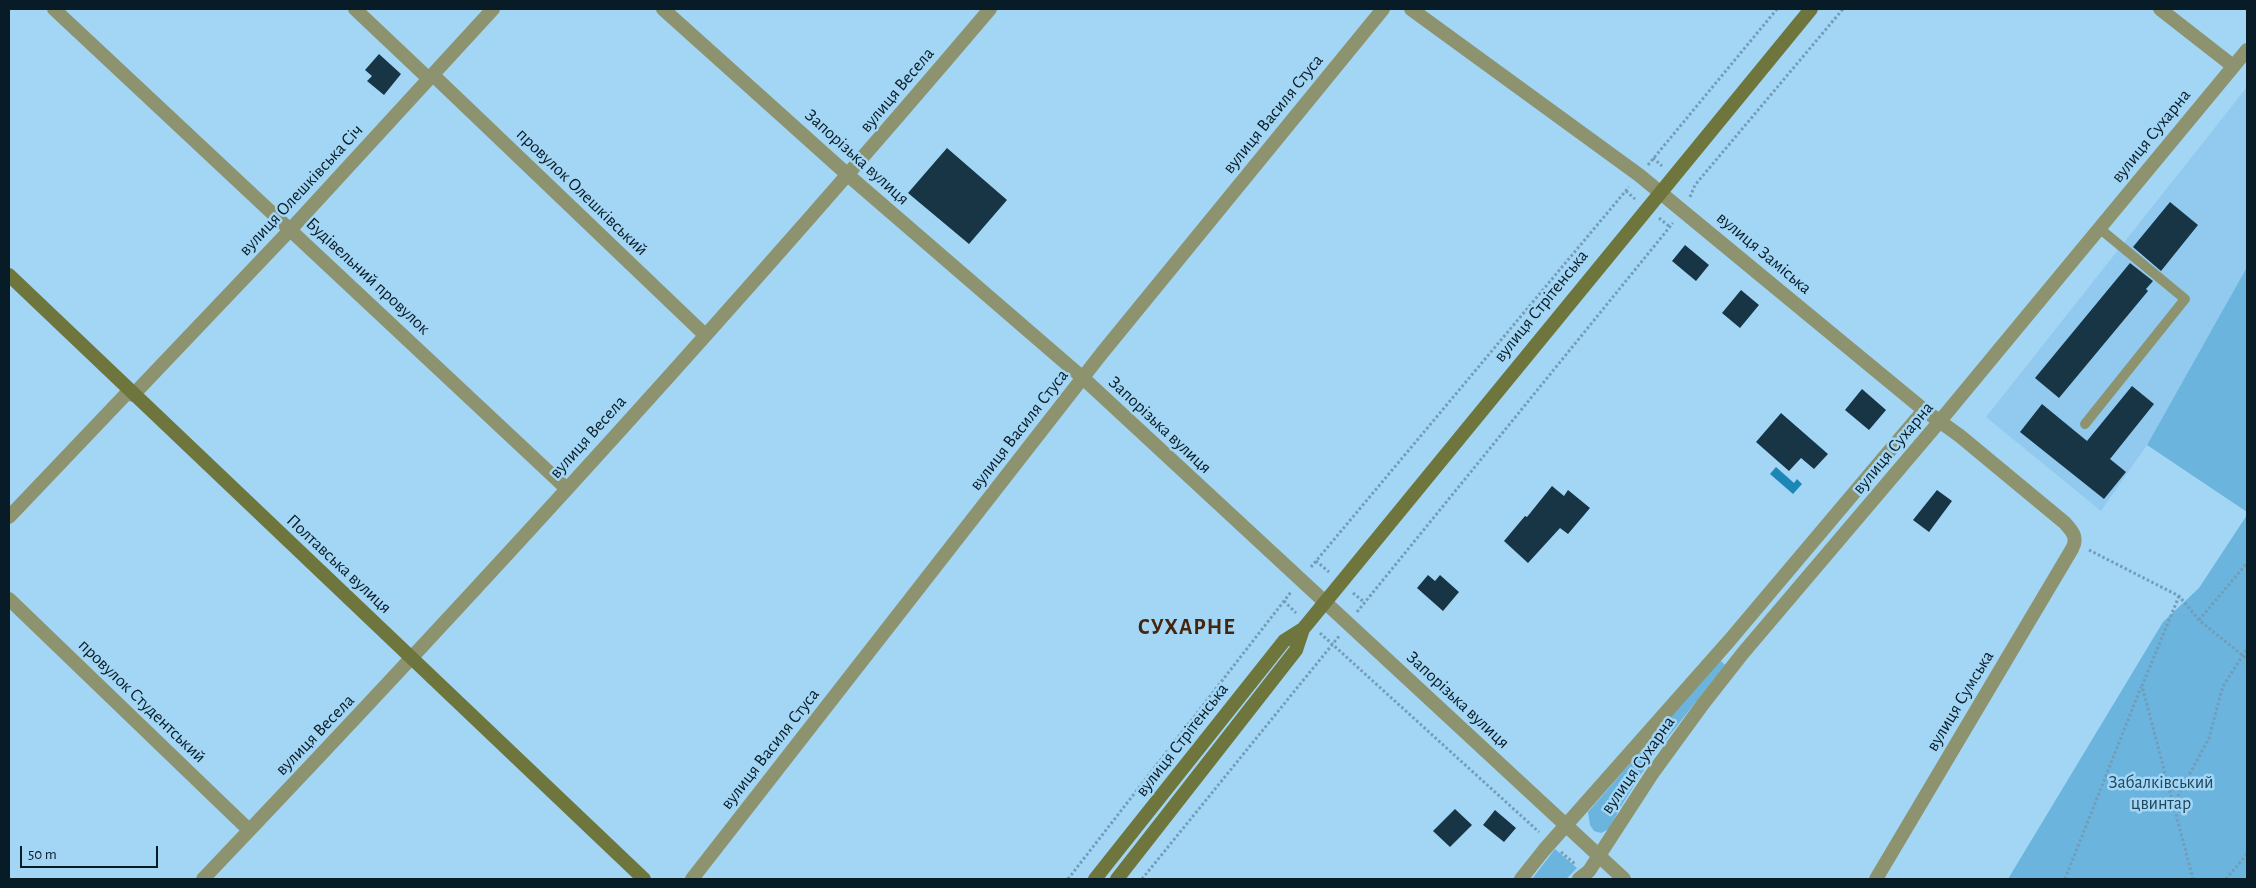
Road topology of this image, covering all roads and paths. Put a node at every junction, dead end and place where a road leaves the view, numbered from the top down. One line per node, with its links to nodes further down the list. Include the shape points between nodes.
1 (54, 9): 20 (street, Будівельний провулок)
2 (355, 9): 14 (street, провулок Олешківський)
3 (493, 9): 14 (street, вулиця Олешківська Січ)
4 (663, 9): 16 (street, Запорізька вулиця)
5 (990, 9): 16 (street, вулиця Весела)
6 (1383, 9): 23 (street, вулиця Василя Стуса)
7 (1411, 9): 15 (street, вулиця Заміська)
8 (1777, 9): 15 (path)
9 (1811, 9): 17 (main road, вулиця Стрітенська)
10 (1843, 9): 18 (path, via 1695,185)
11 (2160, 9): 13 (street)
12 (2247, 50): 13 (street, вулиця Сухарна)
13 (2233, 66): 19 (street, вулиця Сухарна)
14 (431, 77): 20 (street, вулиця Олешківська Січ); 22 (street, провулок Олешківський)
15 (1639, 175): 17 (street, вулиця Заміська); 32 (path)
16 (849, 176): 22 (street, вулиця Весела); 23 (street, Запорізька вулиця)
17 (1659, 192): 18 (street, вулиця Заміська); 35 (main road, вулиця Стрітенська)
18 (1683, 211): 25 (street, вулиця Заміська); 37 (path)
19 (2099, 228): 26 (street, вулиця Сухарна); 27 (lane, via 2185,299)
20 (291, 229): 24 (street, вулиця Олешківська Січ); 28 (street, Будівельний провулок)
21 (9, 275): 24 (main road, Полтавська вулиця)
22 (705, 335): 28 (street, вулиця Весела)
23 (1082, 378): 32 (street, Запорізька вулиця); 56 (street, вулиця Василя Стуса)
24 (131, 393): 29 (street, вулиця Олешківська Січ); 44 (main road, Полтавська вулиця)
25 (1924, 410): 26 (street, вулиця Заміська); 39 (street, вулиця Сухарна)
26 (1940, 421): 30 (street, вулиця Заміська, via 2065,523 2075,536); 42 (street, вулиця Сухарна)
27 (2085, 424)
28 (567, 489): 44 (street, вулиця Весела)
29 (9, 517)
30 (2075, 542): 33 (path); 63 (street, вулиця Сумська)
31 (2247, 563): 36 (path)
32 (1300, 581): 35 (street, Запорізька вулиця); 57 (path)
33 (2179, 596): 36 (path); 46 (path)
34 (9, 599): 49 (street, провулок Студентський)
35 (1324, 602): 37 (street, Запорізька вулиця); 38 (main road, вулиця Стрітенська)
36 (2199, 620): 43 (path)
37 (1348, 624): 40 (path); 48 (street, Запорізька вулиця)
38 (1305, 626): 58 (main road, вулиця Стрітенська, via 1284,640); 59 (main road, вулиця Стрітенська, via 1296,650)
39 (1729, 641): 42 (lane); 48 (street, вулиця Сухарна)
40 (1332, 644): 50 (path); 60 (path)
41 (2247, 649): 43 (path)
42 (1743, 653): 52 (street, вулиця Сухарна, via 1652,774)
43 (2242, 655): 45 (path); 47 (path, via 2223,686 2208,738)
44 (412, 659): 49 (street, вулиця Весела); 55 (main road, Полтавська вулиця)
45 (2247, 659)
46 (2142, 686): 47 (path); 64 (path)
47 (2173, 804): 65 (path)
48 (1566, 826): 50 (street, вулиця Сухарна); 52 (street, Запорізька вулиця)
49 (249, 830): 54 (street, вулиця Весела)
50 (1551, 843): 53 (path); 61 (street, вулиця Сухарна)
51 (2247, 854): 66 (path)
52 (1598, 856): 53 (street, вулиця Сухарна); 62 (street, Запорізька вулиця)
53 (1582, 876)
54 (203, 879)
55 (644, 879)
56 (692, 879)
57 (1068, 879)
58 (1095, 879)
59 (1117, 879)
60 (1142, 879)
61 (1521, 879)
62 (1624, 879)
63 (1876, 879)
64 (2065, 879)
65 (2193, 879)
66 (2226, 879)

